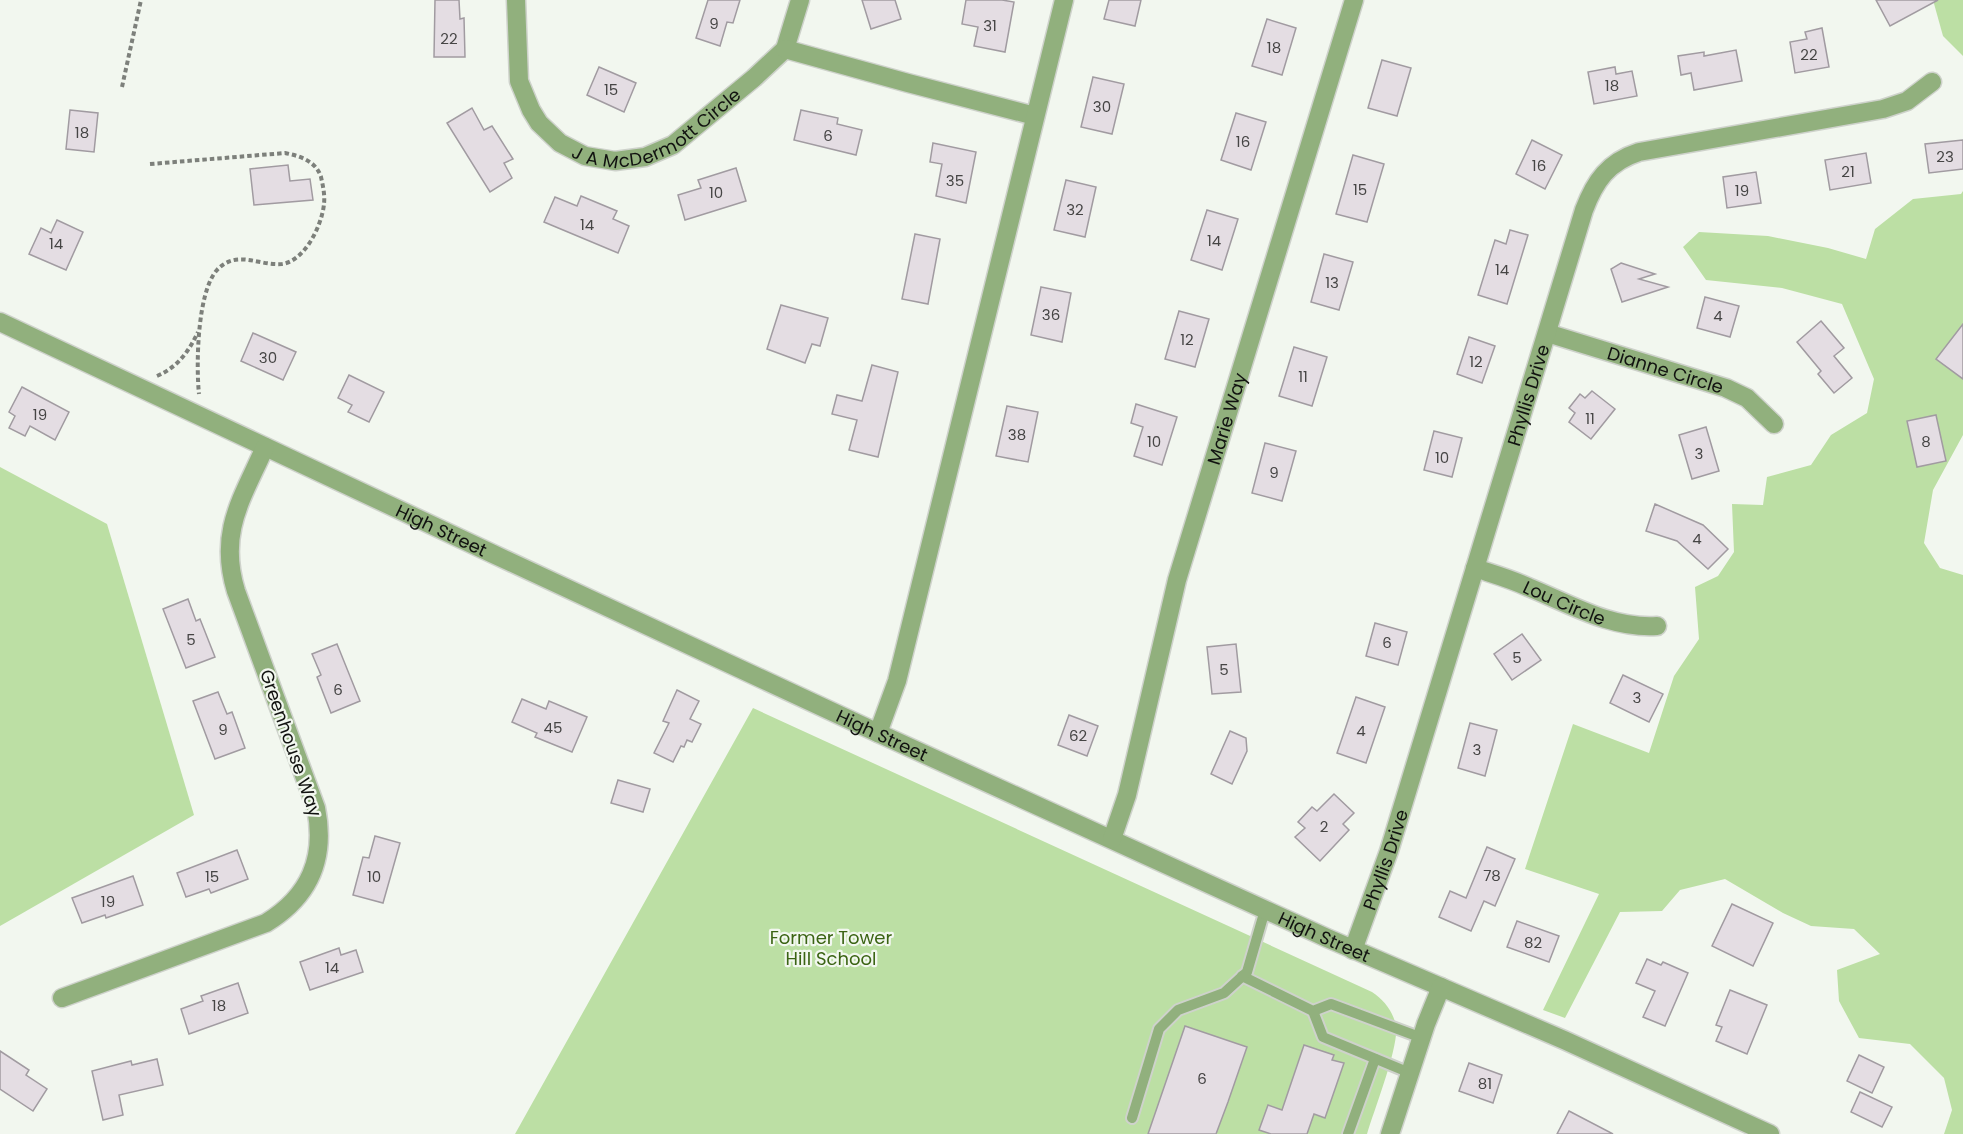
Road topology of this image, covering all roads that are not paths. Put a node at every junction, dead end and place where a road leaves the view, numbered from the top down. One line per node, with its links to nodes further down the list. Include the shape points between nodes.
1 (516, 0): 5 (street, J A McDermott Circle, via 519,81 531,110 560,143 600,159 630,160 673,145)
2 (800, 0): 5 (street, J A McDermott Circle)
3 (1064, 0): 7 (street)
4 (1354, 0): 15 (street, Marie Way, via 1177,580 1127,795)
5 (785, 49): 7 (street)
6 (1932, 82): 9 (street, Phyllis Drive, via 1907,101 1883,109 1653,149 1613,163 1589,196)
7 (1035, 116): 14 (street, via 897,681)
8 (0, 322): 11 (street, High Street)
9 (1547, 333): 10 (street, Dianne Circle, via 1726,388 1747,398); 12 (street, Phyllis Drive)
10 (1774, 424)
11 (265, 447): 14 (street, High Street); 20 (street, Greenhouse Way, via 234,520 229,564 316,808 320,832 315,864 300,896 266,923)
12 (1475, 568): 13 (street, Lou Circle, via 1608,620); 17 (street, Phyllis Drive, via 1389,851)
13 (1657, 626)
14 (878, 733): 15 (street, High Street)
15 (1112, 839): 16 (street, High Street)
16 (1265, 910): 17 (street, High Street); 18 (lane, via 1247,972)
17 (1353, 950): 19 (street, High Street)
18 (1242, 976): 21 (lane); 25 (lane, via 1224,993 1178,1010 1159,1029)
19 (1441, 987): 22 (street); 28 (street, High Street)
20 (62, 998)
21 (1313, 1011): 22 (lane, via 1331,1004); 23 (lane, via 1323,1037)
22 (1422, 1038): 24 (street)
23 (1375, 1059): 24 (lane); 26 (lane)
24 (1410, 1073): 27 (street)
25 (1132, 1118)
26 (1348, 1134)
27 (1390, 1134)
28 (1770, 1134)

